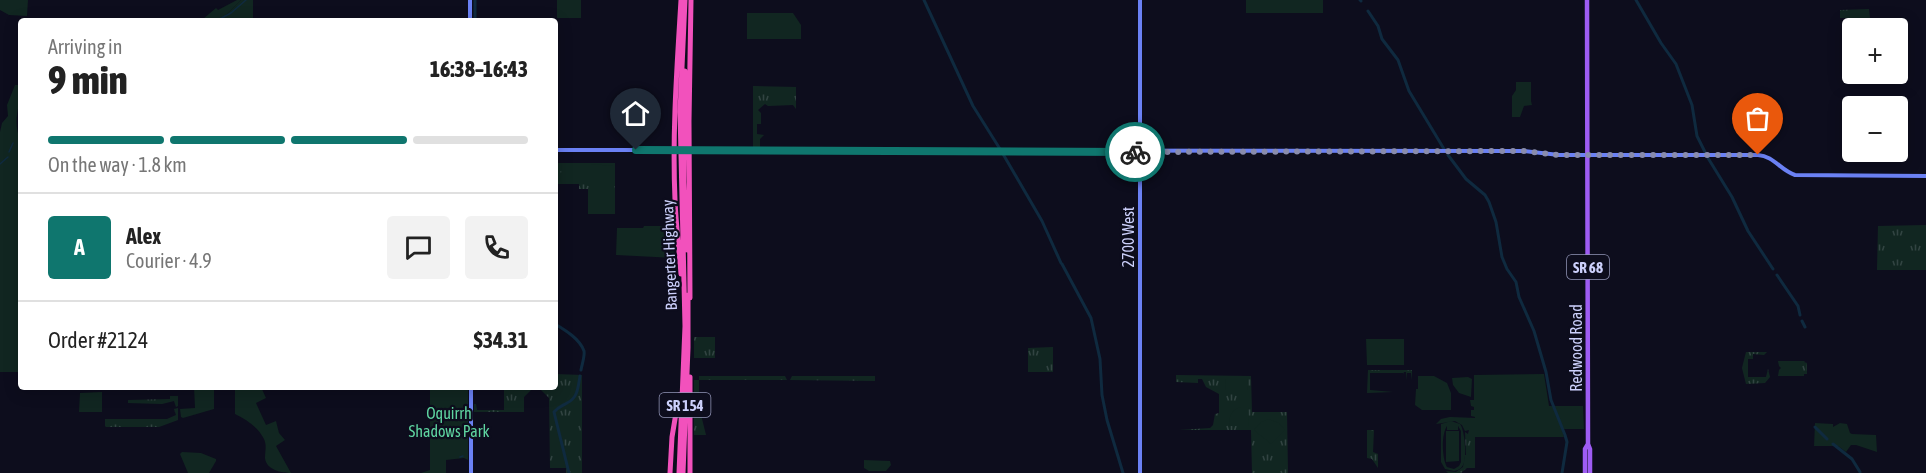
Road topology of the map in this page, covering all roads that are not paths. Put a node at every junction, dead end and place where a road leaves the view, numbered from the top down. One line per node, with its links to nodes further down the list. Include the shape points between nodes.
1 (470, 0): 5 (main road)
2 (686, 0): 7 (highway, via 675,75); 8 (highway); 12 (highway, Bangerter Highway / SR 154)
3 (1140, 0): 9 (main road, 2700 West)
4 (1587, 0): 10 (main road, Redwood Road / SR 68)
5 (470, 18)
6 (558, 150): 7 (main road)
7 (674, 150): 8 (main road, bridge); 12 (highway, via 676,216)
8 (689, 150): 9 (main road); 12 (highway, via 691,279)
9 (1140, 152): 10 (main road, via 1524,151); 20 (main road, 2700 West)
10 (1588, 155): 11 (main road, via 1760,155 1770,157 1795,175); 15 (main road, Redwood Road / SR 68)
11 (1926, 176)
12 (687, 314): 13 (highway, Bangerter Highway / SR 154)
13 (687, 336): 17 (highway); 18 (highway, Bangerter Highway / SR 154); 19 (highway)
14 (471, 390): 16 (main road)
15 (1588, 444): 21 (main road, Redwood Road / SR 68); 22 (main road, Redwood Road / SR 68)
16 (471, 473)
17 (670, 473)
18 (681, 473)
19 (690, 473)
20 (1140, 473)
21 (1585, 473)
22 (1590, 473)

